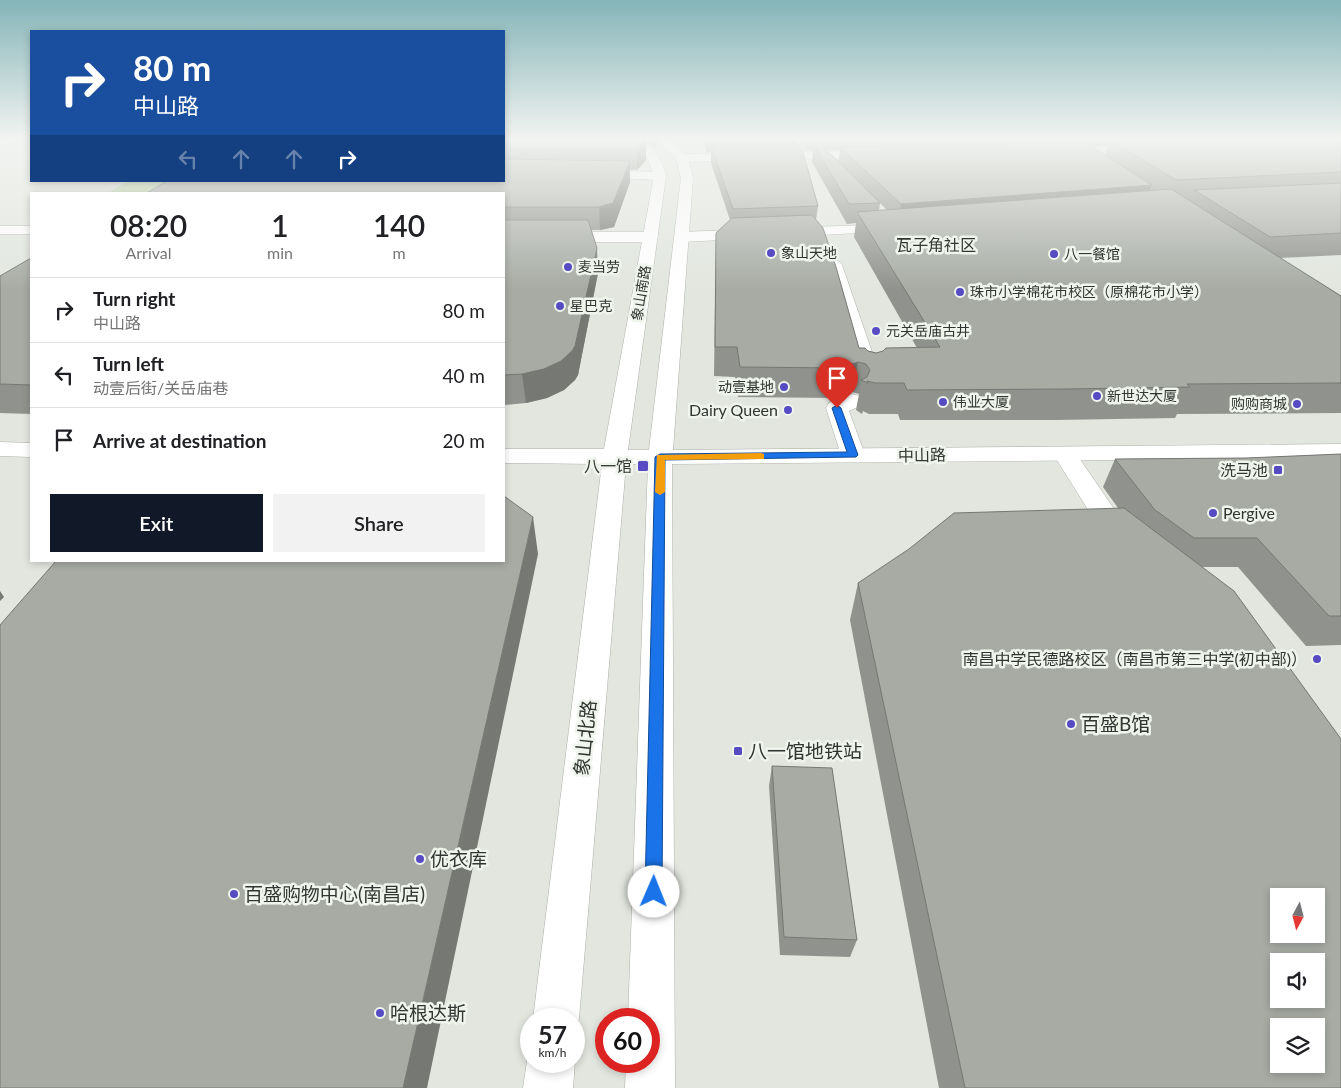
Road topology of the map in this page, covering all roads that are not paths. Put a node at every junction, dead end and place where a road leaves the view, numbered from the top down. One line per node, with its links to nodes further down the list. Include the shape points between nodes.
1 (658, 189): 7 (main road, 象山南路)
2 (686, 189): 8 (main road)
3 (879, 214): 9 (main road, via 898,227)
4 (0, 230): 5 (main road)
5 (30, 230)
6 (505, 237): 7 (main road)
7 (650, 237): 18 (main road, 象山南路)
8 (682, 237): 9 (main road); 19 (main road)
9 (823, 243): 10 (main road)
10 (870, 375)
11 (852, 401): 16 (main road, via 837,408)
12 (0, 449): 13 (main road)
13 (30, 450)
14 (1341, 451): 15 (main road, 中山路)
15 (1064, 454): 16 (main road, 中山路); 20 (main road, via 1118,538)
16 (853, 455): 19 (main road, 中山路)
17 (505, 456): 18 (main road, 中山路)
18 (615, 457): 19 (main road, 中山路); 21 (main road, 象山北路)
19 (660, 457): 24 (main road)
20 (1141, 556)
21 (557, 1008)
22 (550, 1073): 23 (main road)
23 (548, 1088)
24 (650, 1088)

